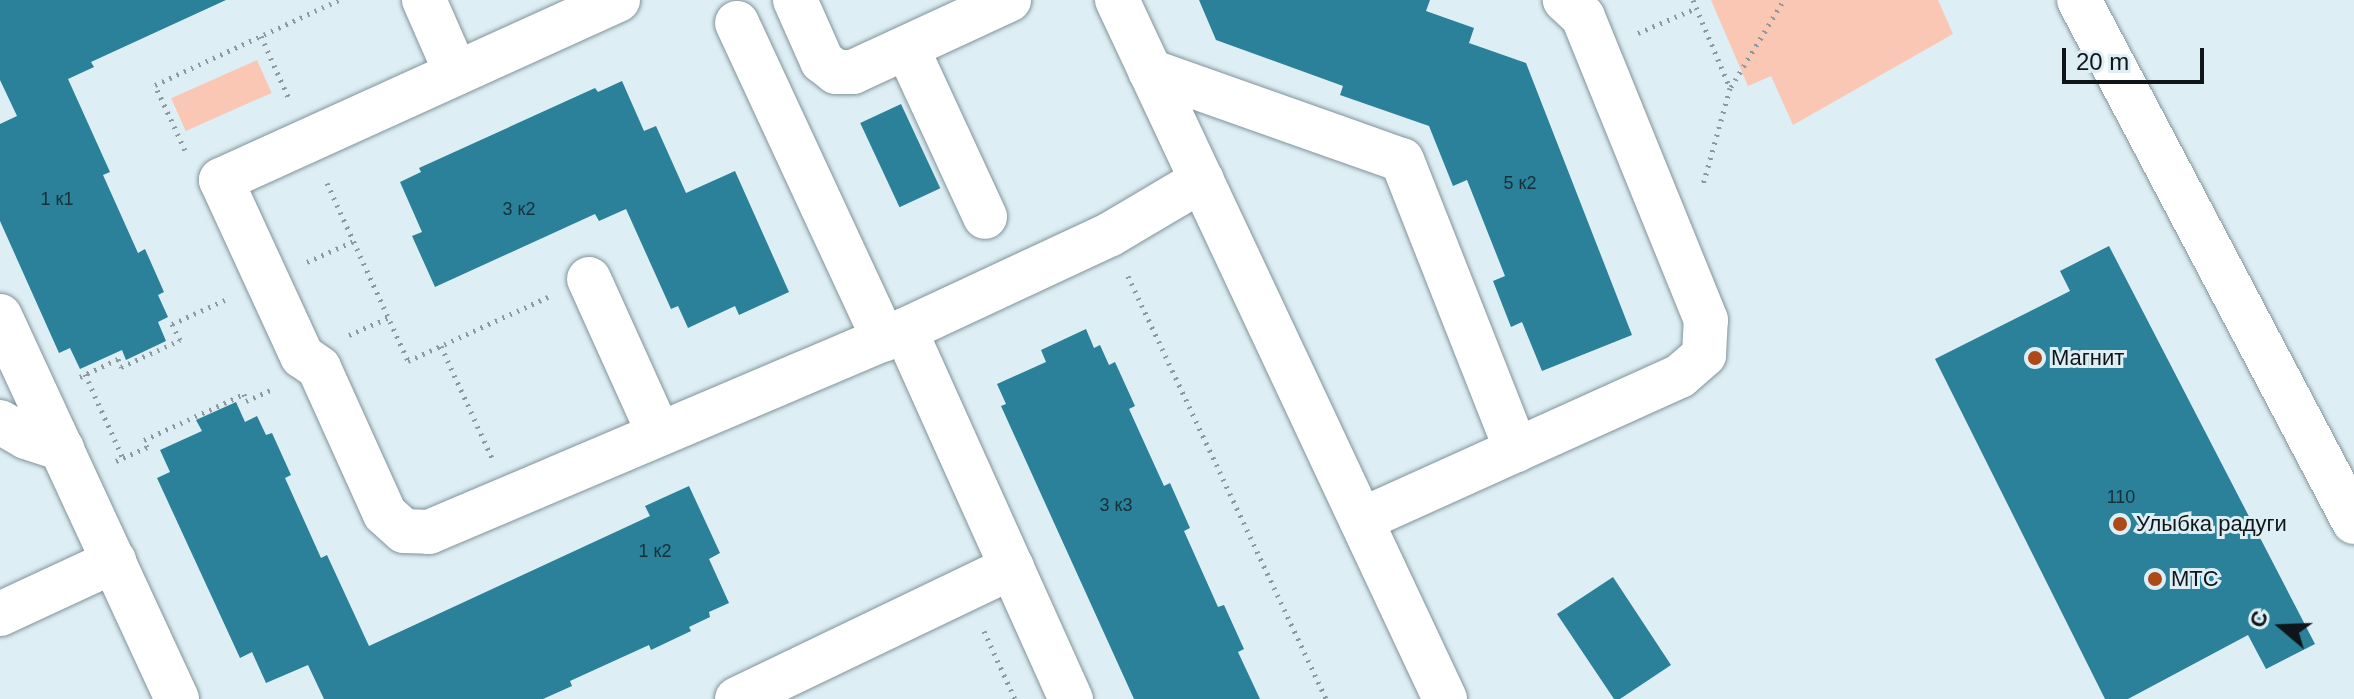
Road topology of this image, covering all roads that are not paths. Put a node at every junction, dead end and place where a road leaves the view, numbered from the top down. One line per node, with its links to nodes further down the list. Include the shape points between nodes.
1 (424, 0): 12 (street)
2 (618, 0): 12 (street)
3 (795, 0): 11 (street, via 822,61)
4 (1009, 0): 9 (street)
5 (1117, 0): 10 (street)
6 (1565, 0): 22 (street, via 1583,17 1706,320 1704,355 1680,376)
7 (2079, 0): 24 (street)
8 (737, 23): 13 (street)
9 (907, 48): 11 (street, via 853,72); 15 (street)
10 (1150, 71): 14 (street); 22 (street, via 1402,160)
11 (836, 72): 13 (street)
12 (456, 73): 20 (street, via 221,180 302,356 319,368 385,514 404,531 429,532)
13 (773, 101): 18 (street)
14 (1202, 180): 18 (street, via 1109,235); 23 (street)
15 (985, 217)
16 (589, 279): 20 (street)
17 (0, 316): 21 (street)
18 (894, 334): 20 (street); 26 (street)
19 (0, 422): 21 (street)
20 (659, 434)
21 (62, 449): 25 (street)
22 (1516, 450): 23 (street)
23 (1361, 520): 31 (street)
24 (2354, 522)
25 (114, 561): 27 (street); 28 (street)
26 (1012, 567): 29 (street); 30 (street)
27 (0, 614)
28 (177, 699)
29 (737, 699)
30 (1071, 699)
31 (1445, 699)

